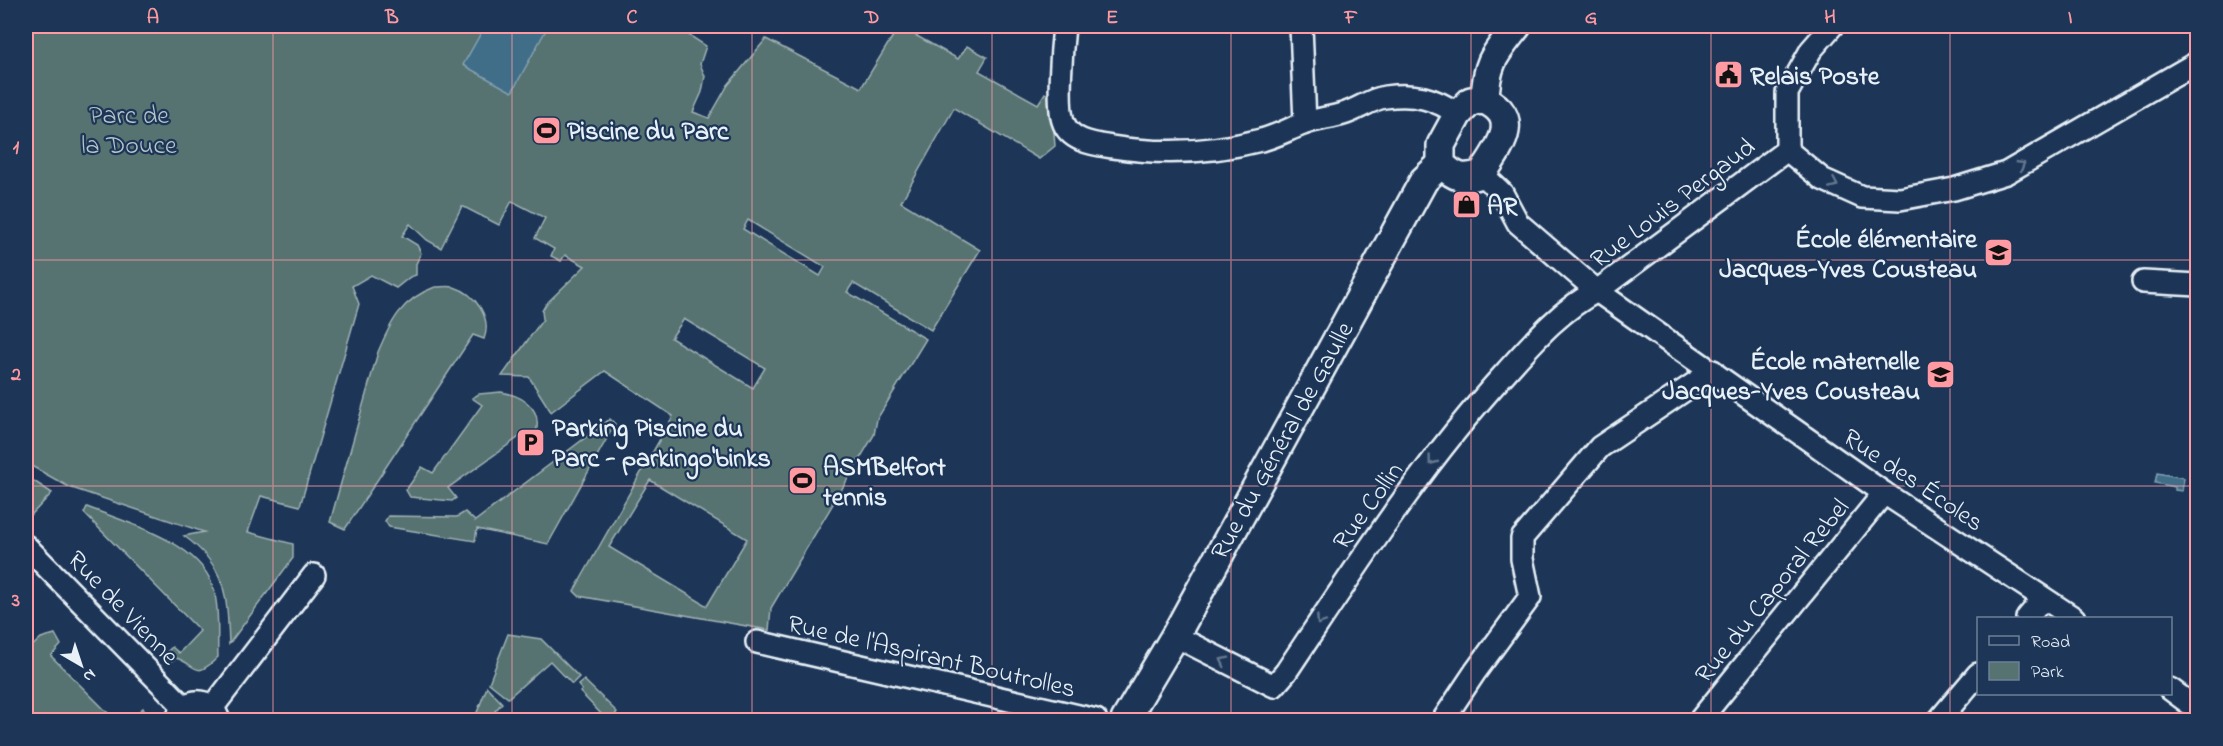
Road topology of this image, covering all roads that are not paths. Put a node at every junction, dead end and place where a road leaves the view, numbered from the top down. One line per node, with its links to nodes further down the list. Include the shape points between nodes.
1 (1064, 26): 8 (street, via 1062,120 1068,132 1080,140 1138,151 1185,153 1262,140)
2 (1300, 26): 8 (street)
3 (1517, 26): 6 (main road, via 1492,58)
4 (1832, 26): 9 (street, via 1811,50 1787,93)
5 (2198, 62): 9 (street, Rue Louis Pergaud, one-way to 5, via 1822,179 1862,197 1900,199 1954,189 2006,173)
6 (1485, 100): 7 (main road, via 1471,101); 11 (main road, via 1498,107 1506,122 1505,138)
7 (1458, 114): 8 (street, via 1423,96 1383,97 1345,113); 10 (main road, via 1441,145)
8 (1305, 123)
9 (1787, 150): 14 (street, Rue Louis Pergaud)
10 (1441, 164): 11 (main road, via 1453,175 1468,178); 22 (main road, Rue du Général de Gaulle, via 1424,180)
11 (1482, 174): 14 (street, Rue des Écoles, via 1502,193 1518,223)
12 (2143, 282): 13 (street)
13 (2198, 285)
14 (1597, 291): 15 (street, Rue des Écoles); 22 (street, Rue Collin, one-way to 22, via 1535,339 1467,414 1380,530 1274,686)
15 (1713, 371): 16 (street, Rue des Écoles); 31 (street, via 1600,447 1522,538 1530,597)
16 (1884, 493): 19 (street, Rue des Écoles); 32 (street, Rue du Caporal Rebel)
17 (26, 546): 27 (street, Rue de Vienne)
18 (314, 575): 28 (street)
19 (2043, 599): 20 (street); 21 (street, Rue des Écoles)
20 (2028, 617)
21 (2072, 617)
22 (1175, 636): 30 (main road, Rue du Général de Gaulle)
23 (756, 642): 29 (street, Rue de l'Aspirant Boutrolles)
24 (1977, 675): 33 (street)
25 (2172, 691): 26 (street)
26 (2195, 712)
27 (180, 714): 28 (street, via 190,702 198,701 206,703)
28 (216, 714)
29 (1096, 720)
30 (1125, 720)
31 (1443, 720)
32 (1700, 720)
33 (1939, 720)

